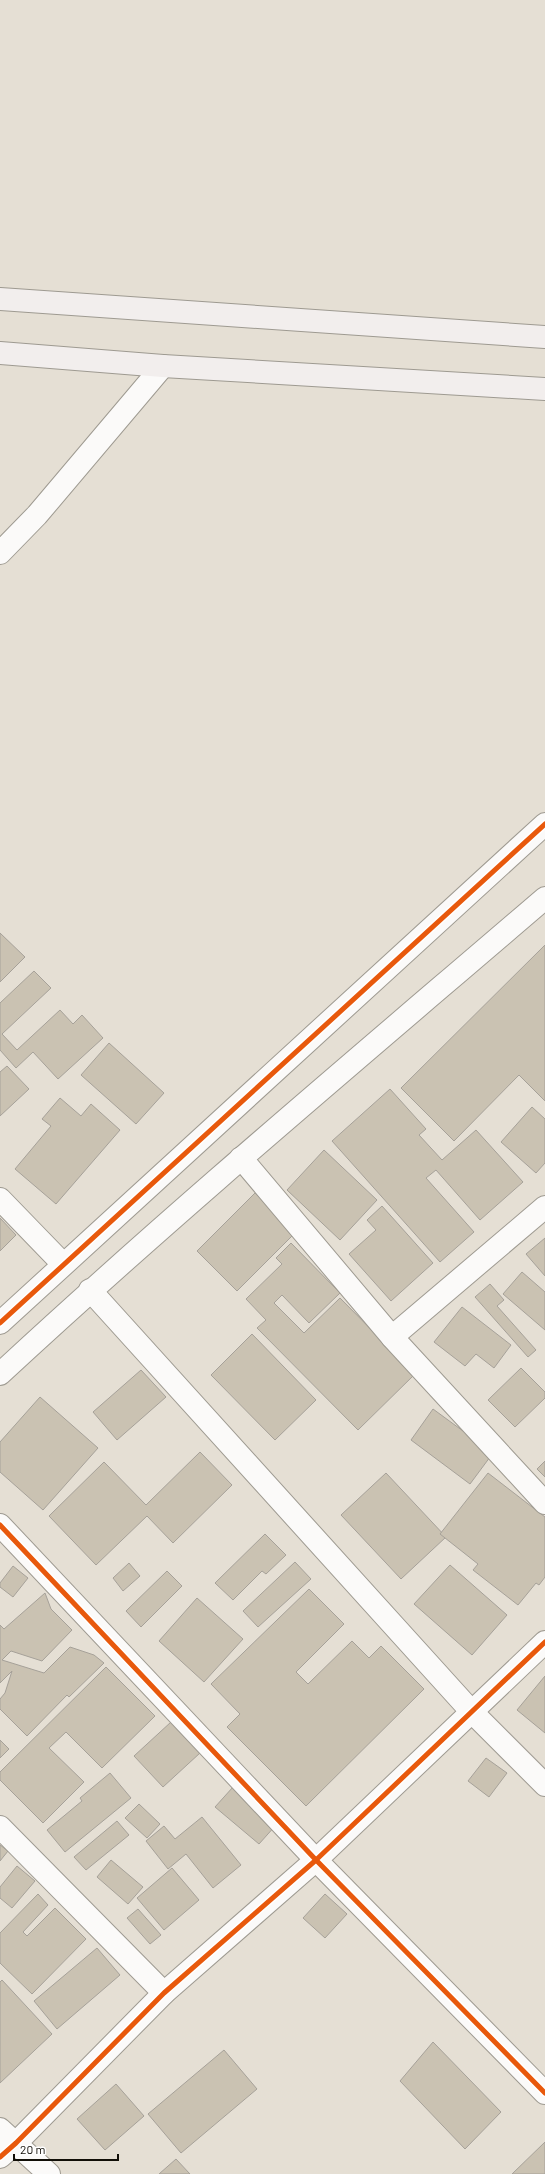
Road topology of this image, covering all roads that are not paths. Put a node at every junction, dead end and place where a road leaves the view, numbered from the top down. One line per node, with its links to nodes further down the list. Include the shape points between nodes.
1 (0, 300): 2 (main road)
2 (545, 337)
3 (0, 353): 4 (main road)
4 (163, 366): 5 (main road); 6 (street, via 37,515)
5 (545, 389)
6 (0, 553)
7 (545, 824): 12 (street)
8 (545, 898): 9 (street)
9 (241, 1158): 13 (street); 15 (street)
10 (0, 1199): 12 (street)
11 (545, 1207): 15 (street)
12 (64, 1264): 14 (street)
13 (90, 1290): 16 (street); 20 (street)
14 (0, 1323)
15 (392, 1337): 17 (street)
16 (0, 1374)
17 (545, 1503)
18 (0, 1525): 23 (street)
19 (545, 1642): 20 (street)
20 (471, 1710): 21 (street); 23 (street)
21 (545, 1785)
22 (0, 1827): 24 (street)
23 (316, 1860): 24 (street); 25 (street)
24 (164, 1993): 27 (street)
25 (545, 2093)
26 (0, 2129): 27 (street)
27 (8, 2150): 28 (street)
28 (49, 2174)

